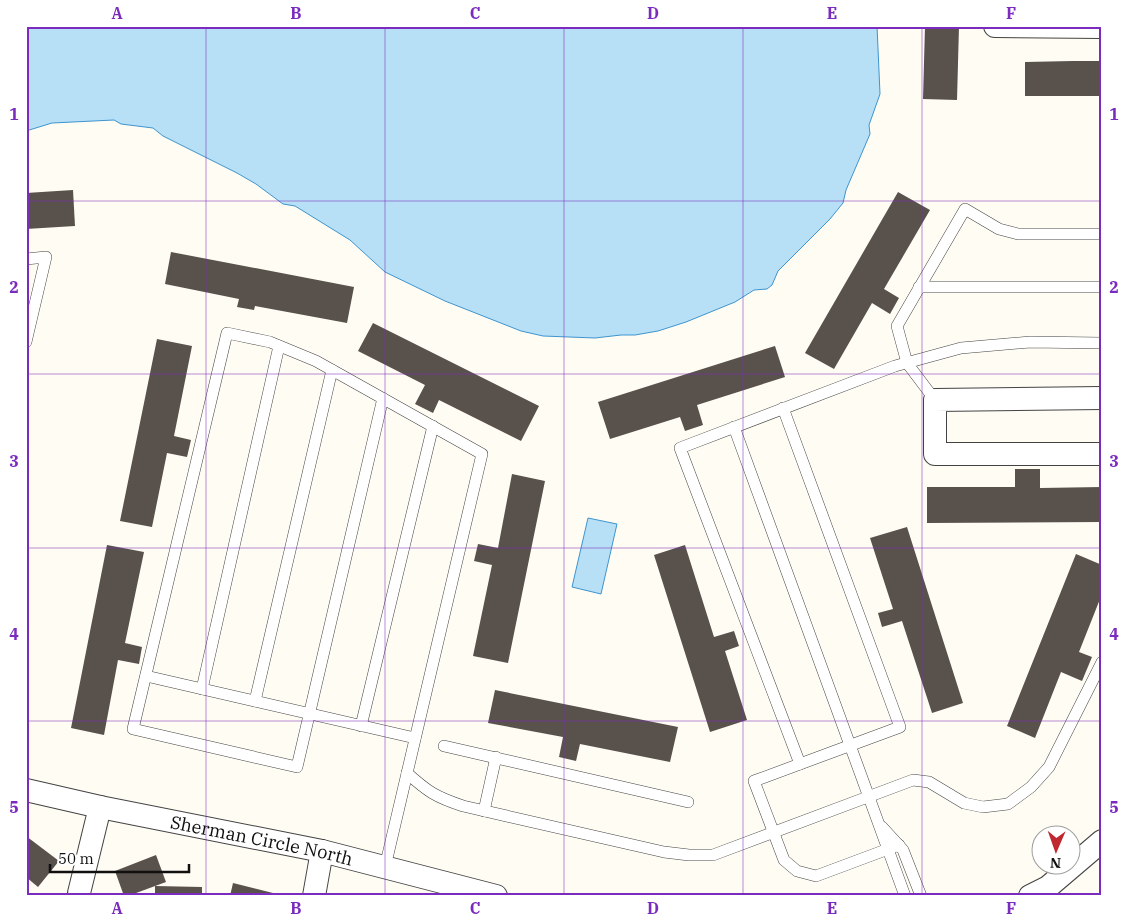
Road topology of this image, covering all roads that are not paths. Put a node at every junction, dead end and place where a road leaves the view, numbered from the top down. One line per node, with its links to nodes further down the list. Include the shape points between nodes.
1 (995, 27): 2 (street)
2 (1102, 27)
3 (1102, 234): 5 (lane, via 1018,234 999,229 965,209)
4 (26, 259): 7 (lane, via 46,257)
5 (919, 287): 6 (lane); 10 (lane, via 897,326)
6 (1102, 287)
7 (26, 342)
8 (1102, 343): 10 (lane, via 1030,342 961,348)
9 (279, 346): 11 (lane); 20 (lane, via 227,333); 21 (lane)
10 (907, 363): 14 (lane); 15 (lane)
11 (332, 370): 12 (lane); 22 (lane)
12 (383, 398): 16 (lane); 23 (lane)
13 (1102, 398): 14 (street)
14 (935, 400): 18 (street, via 936,454)
15 (783, 408): 17 (lane); 27 (lane, via 900,727)
16 (433, 426): 24 (lane); 25 (lane, via 482,454)
17 (734, 427): 27 (lane); 29 (lane, via 680,448)
18 (1102, 454)
19 (1102, 662): 32 (lane, via 1049,767 1031,787 1008,804 983,807 964,803 929,782 913,780)
20 (146, 676): 21 (lane); 23 (lane, via 134,729 297,767)
21 (202, 689): 22 (lane)
22 (255, 701): 23 (lane)
23 (310, 714): 24 (lane)
24 (361, 726): 25 (lane)
25 (415, 738): 30 (lane)
26 (444, 746): 28 (lane)
27 (850, 746): 29 (lane); 32 (lane)
28 (496, 757): 33 (lane); 35 (lane)
29 (800, 764): 37 (lane, via 754,781)
30 (407, 773): 35 (lane, via 440,799); 42 (lane)
31 (26, 790): 34 (street, Sherman Circle North)
32 (868, 797): 36 (lane); 37 (lane)
33 (688, 802)
34 (100, 807): 41 (street, Sherman Circle North); 44 (street)
35 (484, 811): 37 (lane, via 689,855 713,855)
36 (878, 822): 39 (lane); 40 (lane)
37 (773, 832): 40 (lane, via 784,860 797,871 816,876)
38 (1102, 841): 43 (street)
39 (899, 845): 40 (lane); 48 (lane)
40 (888, 850): 47 (lane)
41 (322, 851): 42 (street, Sherman Circle North); 45 (street)
42 (385, 867): 46 (street, Sherman Circle North)
43 (1043, 893)
44 (79, 895)
45 (314, 896)
46 (496, 896)
47 (905, 896)
48 (921, 896)

